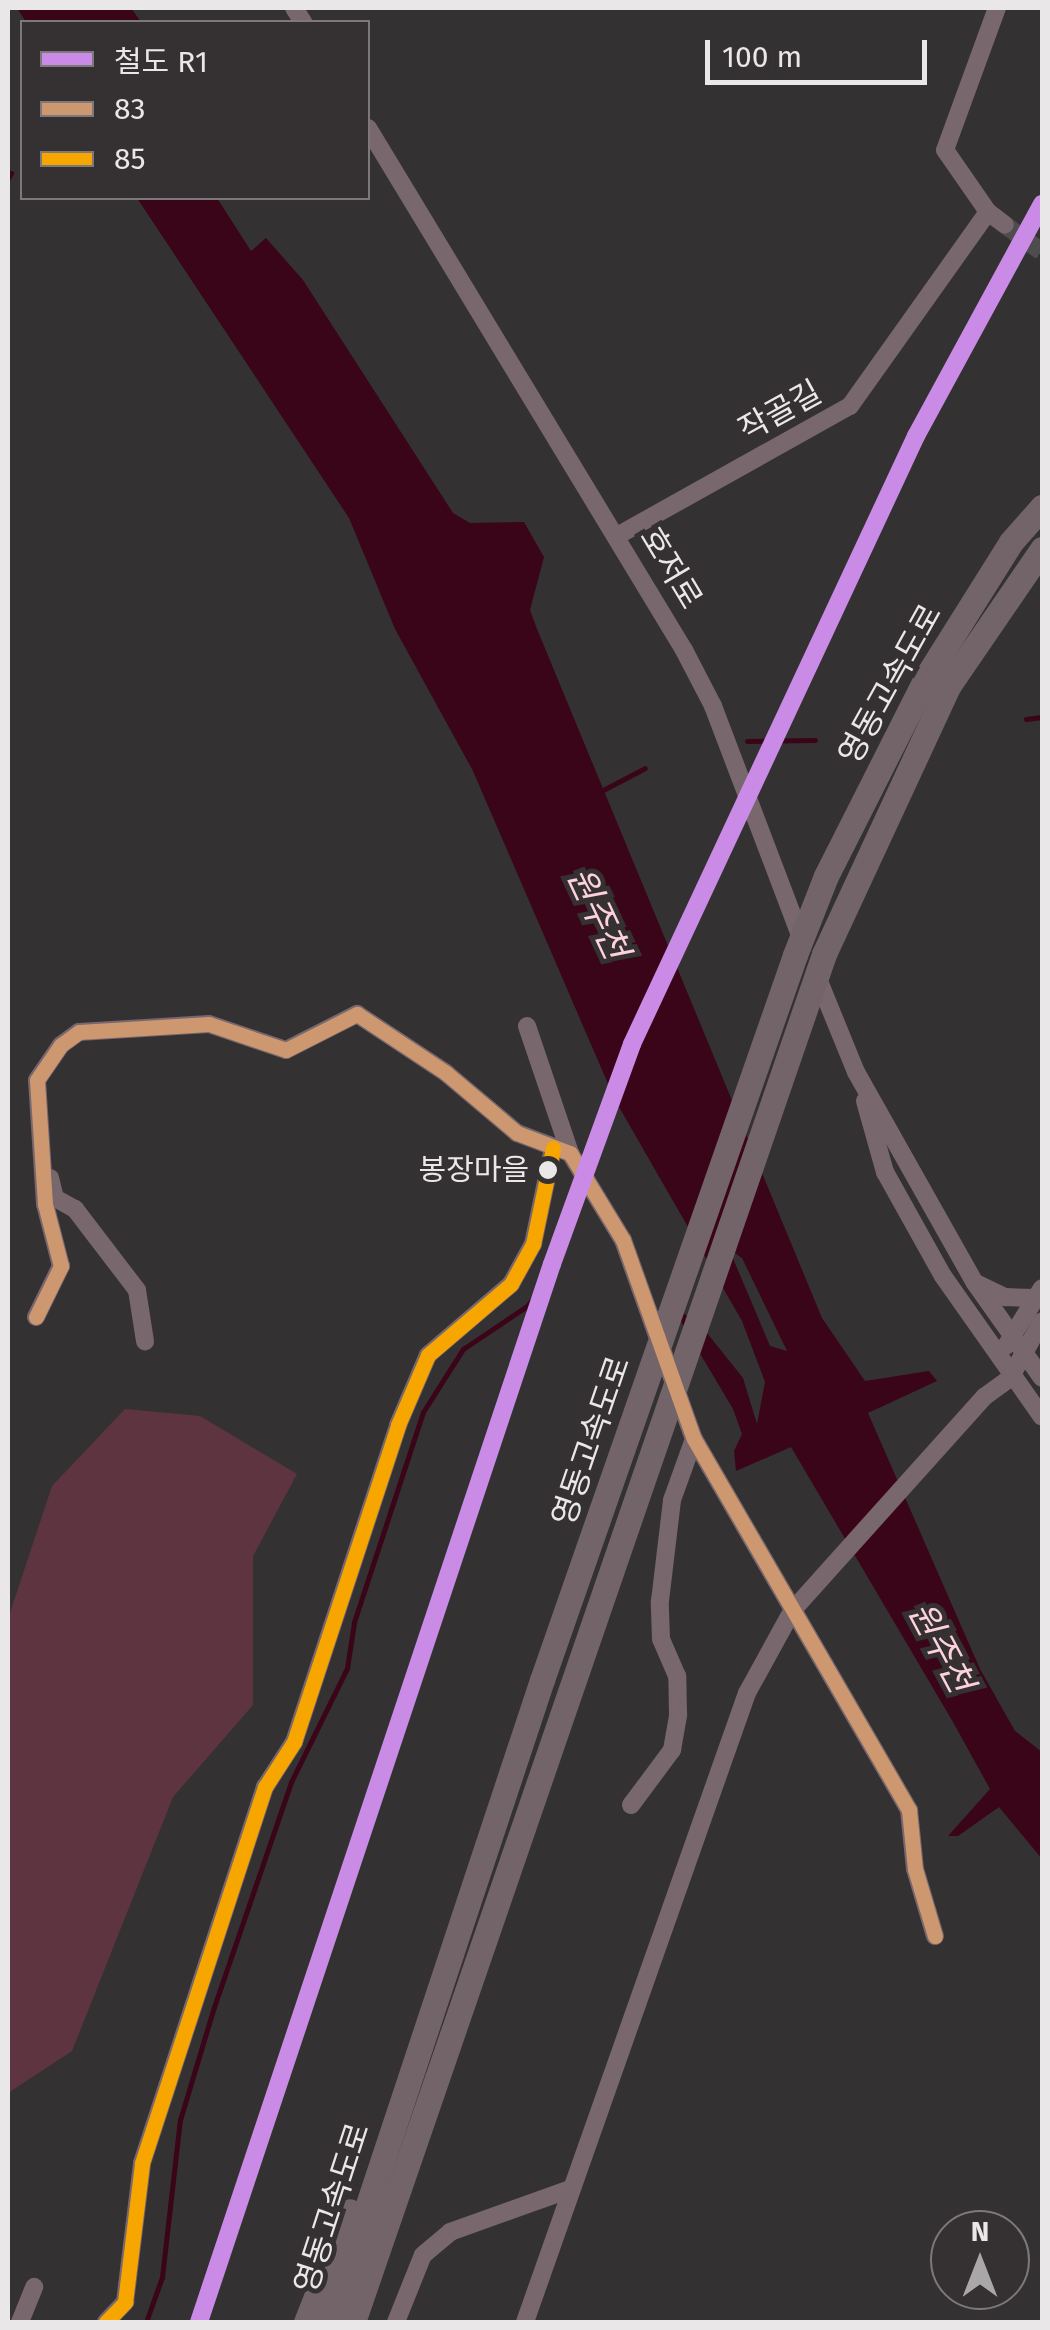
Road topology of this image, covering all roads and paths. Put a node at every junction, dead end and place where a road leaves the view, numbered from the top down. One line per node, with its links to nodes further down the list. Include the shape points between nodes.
1 (997, 8): 3 (street, via 946,150)
2 (370, 131): 6 (street, 호저로)
3 (988, 212): 4 (street); 6 (street, 작골길, via 850,406)
4 (1005, 224)
5 (1042, 507): 27 (highway, 영동고속도로, via 926,676 862,803 758,1054)
6 (617, 536): 9 (street, 호저로, via 713,706)
7 (1042, 549): 26 (highway, 영동고속도로, via 950,685 879,827 806,1005)
8 (527, 1026): 10 (street)
9 (856, 1072): 12 (street, 호저로); 19 (street, 호저로, via 885,1172)
10 (562, 1150): 11 (street, via 516,1132 446,1073 357,1014 286,1050 209,1024 79,1032 37,1080); 22 (street, via 586,1170 623,1240); 31 (street, via 533,1244 511,1284 428,1355 398,1425 294,1742 265,1787 142,2163 125,2302)
11 (46, 1163): 14 (street, via 45,1204 61,1266); 17 (street, via 55,1198 75,1209 137,1290)
12 (975, 1283): 13 (street, via 1005,1298); 16 (street, 호저로)
13 (1038, 1293): 16 (street)
14 (36, 1317)
15 (1042, 1321): 18 (street)
16 (1009, 1338): 18 (street, 호저로); 19 (street)
17 (145, 1341)
18 (1023, 1354): 19 (street); 20 (street, 호저로)
19 (1005, 1370): 21 (street, 호저로); 23 (street)
20 (1042, 1378)
21 (1042, 1417)
22 (694, 1439): 23 (street); 24 (street, via 672,1500 660,1600 661,1640 677,1676 678,1716 665,1762)
23 (792, 1611): 25 (street, via 908,1810 915,1869); 28 (street, via 748,1694)
24 (631, 1805)
25 (935, 1936)
26 (449, 2047): 34 (highway, 영동고속도로); 35 (highway)
27 (402, 2097): 32 (highway); 33 (highway, 영동고속도로)
28 (570, 2189): 36 (street, via 450,2232 423,2256); 37 (street)
29 (34, 2287): 30 (street)
30 (31, 2320)
31 (106, 2322)
32 (306, 2322)
33 (329, 2322)
34 (352, 2322)
35 (368, 2322)
36 (396, 2322)
37 (526, 2322)

